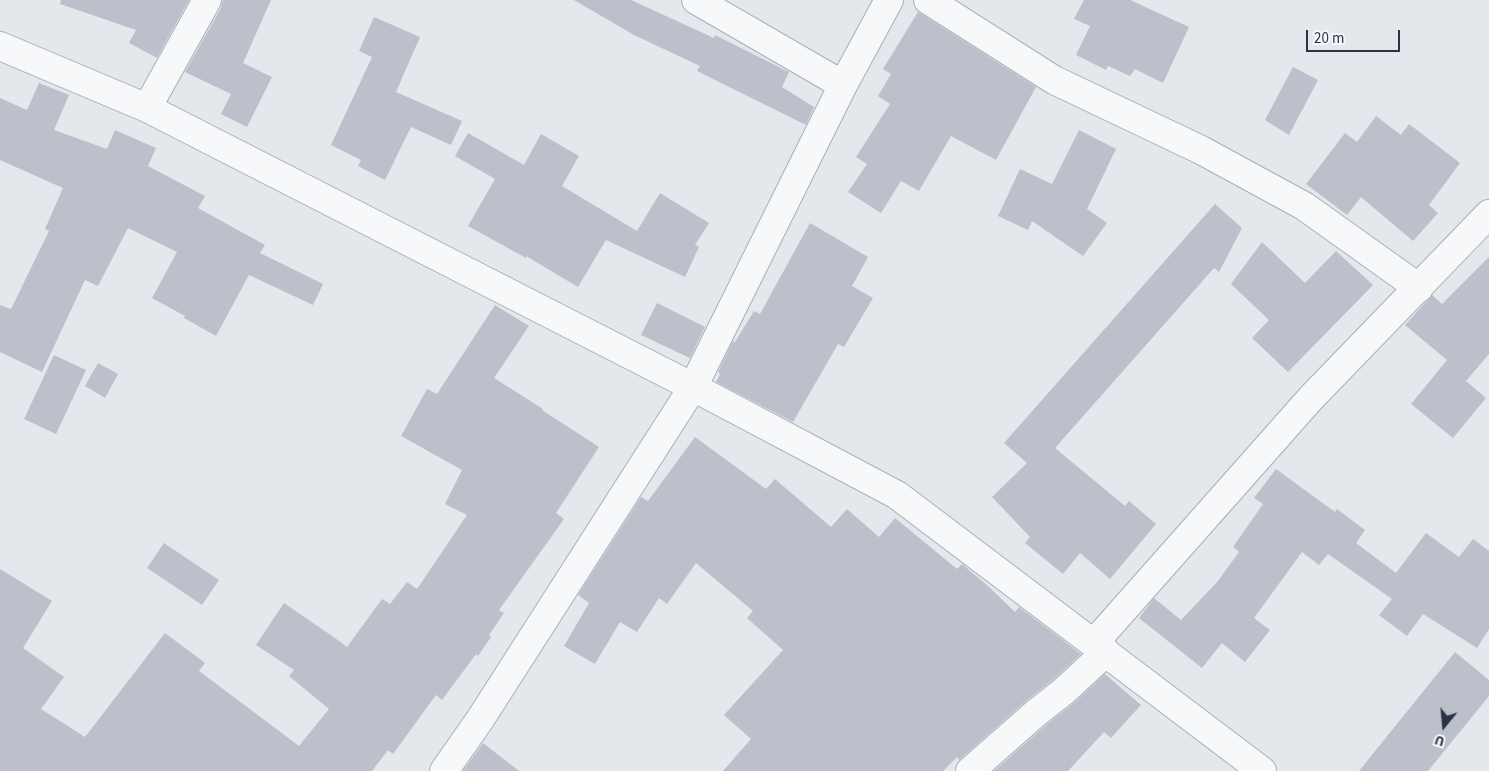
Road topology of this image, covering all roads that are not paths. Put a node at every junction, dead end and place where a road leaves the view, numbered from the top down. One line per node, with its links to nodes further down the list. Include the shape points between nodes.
1 (207, 0): 7 (street)
2 (696, 0): 6 (street)
3 (889, 0): 6 (street)
4 (928, 0): 9 (street, via 1054,80 1201,150 1304,206)
5 (0, 46): 7 (street)
6 (843, 85): 10 (street)
7 (147, 108): 10 (street)
8 (1489, 214): 9 (street)
9 (1419, 288): 11 (street, via 1312,398)
10 (693, 387): 11 (street, via 898,495); 12 (street, via 482,718)
11 (1100, 648): 13 (street, via 1064,691); 14 (street)
12 (444, 771)
13 (970, 771)
14 (1262, 771)

